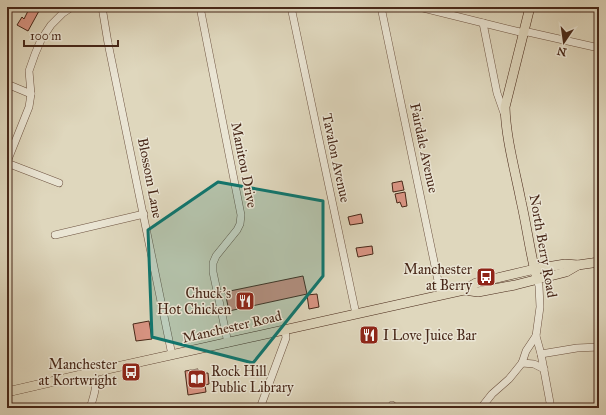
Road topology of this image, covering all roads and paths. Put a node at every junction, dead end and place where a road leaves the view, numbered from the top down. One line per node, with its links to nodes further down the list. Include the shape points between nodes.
1 (72, 7): 12 (street, via 51,25 41,40 29,71)
2 (102, 7): 16 (street, Blossom Lane)
3 (200, 7): 27 (street, Manitou Drive, via 241,215 237,230 213,263)
4 (291, 7): 24 (street, Tavalon Avenue)
5 (381, 7): 23 (street, Fairdale Avenue)
6 (419, 7): 8 (street)
7 (530, 7): 9 (main road, North Berry Road)
8 (483, 23): 9 (street); 13 (street, North Berry Road, via 497,93)
9 (524, 33): 10 (street); 13 (main road, North Berry Road, via 505,107)
10 (599, 48)
11 (7, 84): 12 (street)
12 (31, 94): 14 (street)
13 (506, 119): 20 (main road, North Berry Road)
14 (7, 163): 15 (street)
15 (60, 183)
16 (144, 214): 17 (street); 30 (street, Blossom Lane)
17 (55, 235)
18 (599, 262): 19 (main road, Manchester Road)
19 (578, 265): 20 (main road, Manchester Road, via 566,264); 21 (main road, Manchester Road, via 566,272)
20 (535, 269): 21 (main road, North Berry Road); 22 (main road, Manchester Road, via 476,283)
21 (537, 279): 22 (main road, Manchester Road, via 478,292); 26 (street, North Berry Road, via 540,307)
22 (464, 290): 23 (main road, Manchester Road)
23 (441, 295): 24 (main road, Manchester Road)
24 (356, 314): 25 (main road, Manchester Road)
25 (285, 330): 27 (main road, Manchester Road); 36 (street, via 286,338)
26 (536, 336): 29 (street); 31 (street, North Berry Road)
27 (228, 342): 30 (main road, Manchester Road)
28 (599, 347): 29 (street)
29 (541, 354): 32 (street)
30 (172, 355): 33 (main road, Manchester Road)
31 (522, 363): 32 (street, via 534,364); 37 (street, North Berry Road)
32 (544, 369): 38 (street)
33 (94, 372): 34 (main road, Manchester Road); 35 (street, via 96,392)
34 (7, 392)
35 (90, 408)
36 (260, 408)
37 (481, 408)
38 (551, 408)

